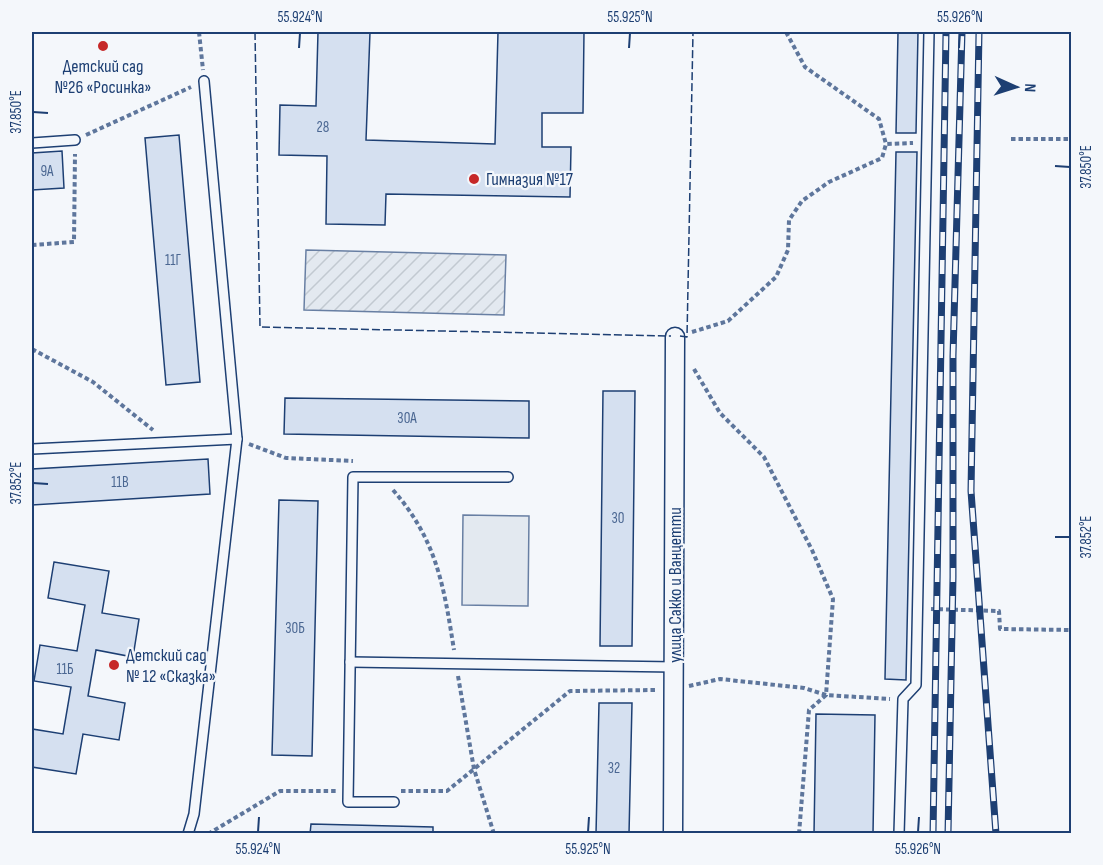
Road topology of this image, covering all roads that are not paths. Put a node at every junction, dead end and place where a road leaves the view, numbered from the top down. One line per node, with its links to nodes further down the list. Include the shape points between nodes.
1 (929, 32): 14 (lane, via 916,686 903,699)
2 (204, 81): 6 (lane)
3 (75, 140): 4 (lane)
4 (32, 143)
5 (675, 337): 10 (street, улица Сакко и Ванцетти)
6 (237, 439): 7 (lane); 12 (lane)
7 (32, 449)
8 (508, 477): 9 (lane, via 353,477)
9 (350, 662): 10 (lane); 11 (lane, via 348,802)
10 (675, 667): 13 (street, улица Сакко и Ванцетти)
11 (394, 802)
12 (189, 834)
13 (673, 834)
14 (899, 834)

